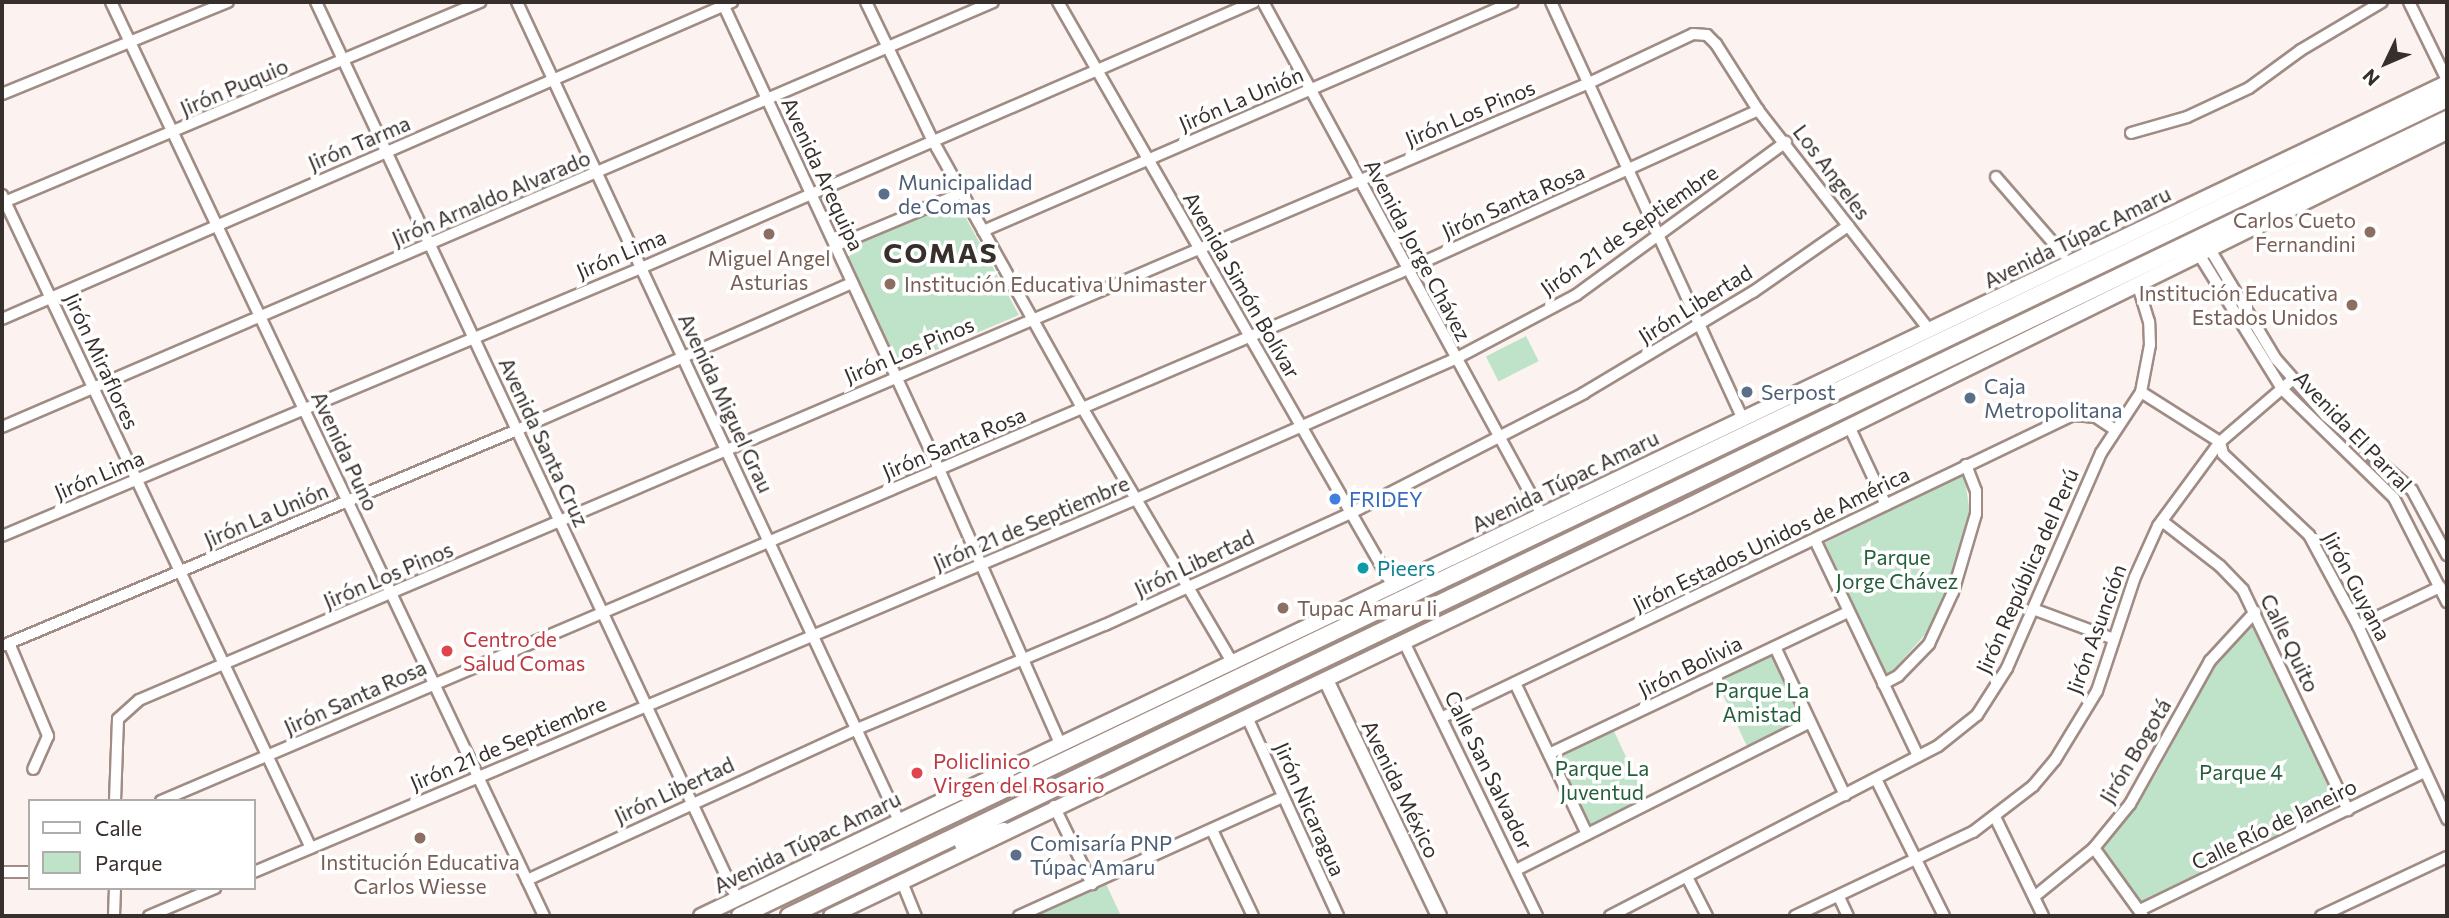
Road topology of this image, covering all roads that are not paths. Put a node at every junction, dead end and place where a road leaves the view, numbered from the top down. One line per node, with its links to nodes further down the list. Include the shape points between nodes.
1 (111, 2): 17 (street, Avenida Puno)
2 (228, 2): 17 (street)
3 (316, 2): 19 (street, Avenida Santa Cruz)
4 (480, 2): 19 (street, Jirón Puquio)
5 (517, 2): 21 (street, Avenida Miguel Grau)
6 (866, 2): 18 (street)
7 (993, 2): 18 (street, Jirón Arnaldo Alvarado)
8 (1058, 2): 20 (street, Avenida Simón Bolívar)
9 (1254, 2): 20 (street, Jirón Lima)
10 (1263, 2): 24 (street, Avenida Jorge Chávez)
11 (1513, 2): 24 (street, Jirón La Unión)
12 (1551, 2): 23 (street)
13 (2382, 2): 31 (street, via 2301,50 2249,88 2187,117)
14 (2409, 2): 22 (street)
15 (726, 3): 21 (street, Jirón Tarma); 27 (street, Avenida Arequipa)
16 (1707, 35): 23 (street, Jirón Los Pinos, via 1693,34); 28 (street, Los Angeles)
17 (131, 43): 25 (street); 32 (street, Avenida Puno)
18 (888, 49): 27 (street, Jirón Arnaldo Alvarado); 33 (street)
19 (344, 61): 32 (street, Jirón Puquio); 35 (street, Avenida Santa Cruz)
20 (1093, 69): 33 (street, Jirón Lima); 36 (street, Avenida Simón Bolívar)
21 (554, 80): 35 (street, Jirón Tarma); 38 (street, Avenida Miguel Grau)
22 (2447, 82): 62 (main road, Avenida Túpac Amaru)
23 (1590, 83): 37 (street); 40 (street, Jirón Los Pinos)
24 (1311, 90): 36 (street, Jirón La Unión); 40 (street, Avenida Jorge Chávez)
25 (2, 94)
26 (2447, 99): 171 (highway, Avenida Túpac Amaru)
27 (768, 101): 38 (street, Jirón Arnaldo Alvarado); 41 (street, Avenida Arequipa)
28 (1758, 110): 34 (street, Los Angeles); 37 (street, Jirón Santa Rosa)
29 (2447, 119): 158 (highway)
30 (2447, 132): 52 (main road)
31 (2131, 133)
32 (173, 134): 43 (street, Jirón Puquio); 44 (street, Avenida Puno)
33 (933, 141): 41 (street, Jirón Lima); 42 (street)
34 (1786, 142): 45 (street, Los Angeles); 47 (street, Jirón 21 de Septiembre)
35 (387, 153): 44 (street, Jirón Tarma); 48 (street, Avenida Santa Cruz)
36 (1146, 160): 46 (street, Jirón La Unión); 50 (street, Avenida Simón Bolívar)
37 (1629, 170): 47 (street); 54 (street, Jirón Santa Rosa)
38 (597, 174): 48 (street, Jirón Arnaldo Alvarado); 53 (street, Avenida Miguel Grau)
39 (1996, 177): 51 (street)
40 (1359, 181): 50 (street, Jirón Los Pinos); 54 (street, Avenida Jorge Chávez)
41 (810, 192): 49 (street, Avenida Arequipa); 53 (street, Jirón Lima)
42 (962, 193): 46 (street); 49 (street)
43 (3, 200): 57 (street, Jirón Miraflores)
44 (216, 225): 57 (street, Jirón Tarma); 58 (street, Avenida Puno)
45 (1848, 226): 61 (street, Jirón Libertad); 62 (street, Los Angeles)
46 (983, 231): 59 (street)
47 (1660, 236): 61 (street); 66 (street, Jirón 21 de Septiembre, via 1576,295)
48 (430, 245): 58 (street, Jirón Arnaldo Alvarado); 64 (street, Avenida Santa Cruz)
49 (835, 246): 55 (street, Avenida Arequipa)
50 (1198, 249): 59 (street, Jirón Los Pinos); 63 (street, Avenida Simón Bolívar)
51 (2063, 254)
52 (2206, 254): 56 (main road); 68 (street, Avenida El Parral); 70 (street, Avenida El Parral)
53 (641, 268): 64 (street, Jirón Lima); 65 (street, Avenida Miguel Grau)
54 (1406, 270): 63 (street, Jirón Santa Rosa); 66 (street, Avenida Jorge Chávez)
55 (852, 283): 65 (street, Jirón La Unión); 67 (street, Avenida Arequipa)
56 (2138, 286): 71 (street, Jirón República del Perú, via 2149,322 2150,345); 76 (main road)
57 (49, 295): 60 (street, Jirón Tarma); 69 (street, Jirón Miraflores)
58 (260, 318): 69 (street, Jirón Arnaldo Alvarado); 72 (street, Avenida Puno)
59 (1032, 318): 67 (street, Jirón Los Pinos); 73 (street)
60 (2, 319)
61 (1700, 325): 74 (street); 80 (street, Jirón Libertad)
62 (1929, 330): 74 (main road, Avenida Túpac Amaru)
63 (1249, 336): 73 (street, Jirón Santa Rosa); 75 (street, Avenida Simón Bolívar)
64 (474, 337): 72 (street, Jirón Lima); 78 (street, Avenida Santa Cruz)
65 (683, 358): 78 (street, Jirón La Unión); 82 (street, Avenida Miguel Grau)
66 (1455, 359): 75 (street, Jirón 21 de Septiembre); 80 (street, Avenida Jorge Chávez)
67 (895, 377): 82 (street, Jirón Los Pinos); 84 (street, Avenida Arequipa)
68 (2292, 380): 70 (street, Jirón Asunción); 95 (street, Avenida El Parral, via 2412,490)
69 (93, 387): 77 (street, Jirón Arnaldo Alvarado); 85 (street, Jirón Miraflores)
70 (2282, 389): 81 (street, Jirón Asunción); 101 (street, Avenida El Parral, via 2394,498)
71 (2141, 392): 79 (street, Jirón República del Perú); 81 (street, Jirón Guyana)
72 (303, 408): 85 (street, Jirón Lima); 87 (street, Avenida Puno)
73 (1083, 409): 84 (street, Jirón Santa Rosa); 86 (street)
74 (1742, 417): 90 (main road, Avenida Túpac Amaru)
75 (1302, 426): 86 (street, Jirón 21 de Septiembre); 89 (street, Avenida Simón Bolívar)
76 (1849, 426): 88 (street); 112 (main road)
77 (2, 427)
78 (517, 430): 87 (street, Jirón La Unión); 92 (street, Avenida Santa Cruz)
79 (2115, 430): 83 (street, Jirón Estados Unidos de América, via 2096,418 2073,415); 105 (street, Jirón República del Perú, via 2084,489)
80 (1498, 437): 89 (street, Jirón Libertad); 90 (street, Avenida Jorge Chávez)
81 (2220, 442): 91 (street, Jirón Asunción); 109 (street, Jirón Guyana, via 2224,454 2247,479 2309,535)
82 (727, 451): 92 (street, Jirón Los Pinos); 96 (street, Avenida Miguel Grau)
83 (1966, 465): 88 (street, Jirón Estados Unidos de América); 121 (street, via 1976,491 1976,514 1949,602 1929,644 1898,676)
84 (939, 469): 96 (street, Jirón Santa Rosa); 98 (street, Avenida Arequipa)
85 (137, 480): 93 (street, Jirón Lima); 99 (street, Jirón Miraflores)
86 (1136, 499): 98 (street, Jirón 21 de Septiembre); 100 (street)
87 (347, 501): 99 (street, Jirón La Unión); 103 (street, Avenida Puno)
88 (1886, 505): 94 (street, Jirón Estados Unidos de América)
89 (1351, 513): 100 (street, Jirón Libertad); 102 (street, Avenida Simón Bolívar)
90 (1542, 515): 102 (main road, Avenida Túpac Amaru)
91 (2162, 521): 108 (street, Calle Quito, via 2220,566); 111 (street, Jirón Asunción, via 2135,577)
92 (560, 522): 103 (street, Jirón Los Pinos); 106 (street, Avenida Santa Cruz)
93 (2, 536)
94 (1815, 540): 107 (street); 119 (street, Jirón Estados Unidos de América)
95 (2444, 540): 97 (street, Avenida El Parral)
96 (770, 544): 106 (street, Jirón Santa Rosa); 110 (street, Avenida Miguel Grau)
97 (2447, 555)
98 (982, 565): 110 (street, Jirón 21 de Septiembre); 115 (street, Avenida Arequipa)
99 (180, 572): 113 (street, Jirón La Unión); 117 (street, Jirón Miraflores)
100 (1188, 587): 115 (street, Jirón Libertad); 116 (street)
101 (2440, 587): 104 (street, Avenida El Parral); 109 (street)
102 (1394, 588): 116 (main road, Avenida Túpac Amaru)
103 (392, 596): 117 (street, Jirón Los Pinos); 120 (street, Avenida Puno)
104 (2447, 602)
105 (2033, 609): 111 (street); 129 (street, Jirón República del Perú, via 1997,687 1977,715)
106 (602, 612): 120 (street, Jirón Santa Rosa); 122 (street, Avenida Santa Cruz)
107 (1848, 612): 114 (street, Jirón Bolivia); 121 (street)
108 (2255, 612): 141 (street, Calle Quito); 149 (street, Jirón Bogotá, via 2210,662 2150,772)
109 (2358, 626): 132 (street, Jirón Guyana)
110 (813, 635): 122 (street, Jirón 21 de Septiembre); 126 (street, Avenida Miguel Grau)
111 (2114, 639): 142 (street, Jirón Asunción, via 2097,691 2076,730 2033,786)
112 (1404, 642): 118 (main road); 123 (street, Calle San Salvador)
113 (5, 645): 131 (street, via 48,736)
114 (1775, 647): 125 (street); 128 (street, Jirón Bolivia)
115 (1024, 660): 126 (street, Jirón Libertad); 127 (street, Avenida Arequipa)
116 (1233, 664): 127 (main road, Avenida Túpac Amaru)
117 (224, 665): 130 (street, Jirón Miraflores); 137 (street, Jirón Los Pinos, via 127,708 118,719)
118 (1326, 680): 124 (main road); 178 (main road, Avenida México)
119 (1515, 683): 123 (street, Jirón Estados Unidos de América); 128 (street)
120 (433, 684): 130 (street, Jirón Santa Rosa); 133 (street, Avenida Puno)
121 (1883, 684): 129 (street)
122 (646, 705): 133 (street, Jirón 21 de Septiembre); 139 (street, Avenida Santa Cruz)
123 (1443, 716): 152 (street, Calle San Salvador)
124 (1247, 717): 136 (street, Jirón Nicaragua); 140 (main road)
125 (1810, 722): 135 (street); 147 (street)
126 (857, 729): 139 (street, Jirón Libertad); 144 (street, Avenida Miguel Grau)
127 (1061, 745): 144 (main road, Avenida Túpac Amaru)
128 (1549, 754): 147 (street)
129 (1918, 756): 134 (street, Jirón República del Perú)
130 (267, 757): 138 (street, Jirón Santa Rosa); 148 (street, Jirón Miraflores)
131 (33, 769)
132 (2424, 772): 141 (street, Calle Río de Janeiro); 143 (street, Jirón Guyana)
133 (478, 777): 148 (street, Jirón 21 de Septiembre); 157 (street, Avenida Puno)
134 (1876, 779): 135 (street, Jirón República del Perú); 151 (street)
135 (1845, 795): 156 (street, Jirón República del Perú)
136 (1282, 797): 145 (street); 177 (street, Jirón Nicaragua)
137 (115, 799)
138 (166, 799)
139 (692, 803): 157 (street, Jirón Libertad); 165 (street, Avenida Santa Cruz)
140 (1054, 806): 146 (main road); 160 (street)
141 (2348, 810): 166 (street, Calle Río de Janeiro)
142 (1995, 817): 151 (street, Jirón Asunción); 164 (street)
143 (2447, 819)
144 (900, 821): 165 (main road, Avenida Túpac Amaru)
145 (1212, 830): 160 (street); 176 (street)
146 (1004, 831): 158 (highway, via 878,881); 159 (main road)
147 (1587, 834): 152 (street)
148 (311, 848): 153 (street, Jirón 21 de Septiembre)
149 (2094, 848): 164 (street, Jirón Bogotá); 166 (street)
150 (2447, 858): 186 (street)
151 (1917, 859): 163 (street, Jirón Asunción); 184 (street)
152 (1516, 870): 179 (street, Calle San Salvador)
153 (256, 871)
154 (2, 872): 155 (street)
155 (28, 872)
156 (1687, 877): 180 (street, Jirón República del Perú); 181 (street)
157 (527, 880): 169 (street, Avenida Puno)
158 (867, 880): 172 (highway)
159 (902, 882): 173 (main road); 174 (street)
160 (1093, 884): 175 (street)
161 (115, 890): 167 (street)
162 (210, 890): 168 (street)
163 (1839, 897): 182 (street, Jirón Asunción); 183 (street)
164 (2034, 897): 185 (street)
165 (737, 899): 170 (main road, Avenida Túpac Amaru)
166 (2142, 913)
167 (114, 916)
168 (149, 916)
169 (544, 916)
170 (701, 916)
171 (740, 916)
172 (789, 916)
173 (831, 916)
174 (916, 916)
175 (1019, 916)
176 (1252, 916)
177 (1338, 916)
178 (1439, 916)
179 (1537, 916)
180 (1610, 916)
181 (1707, 916)
182 (1795, 916)
183 (1848, 916)
184 (1944, 916)
185 (2043, 916)
186 (2321, 916)

